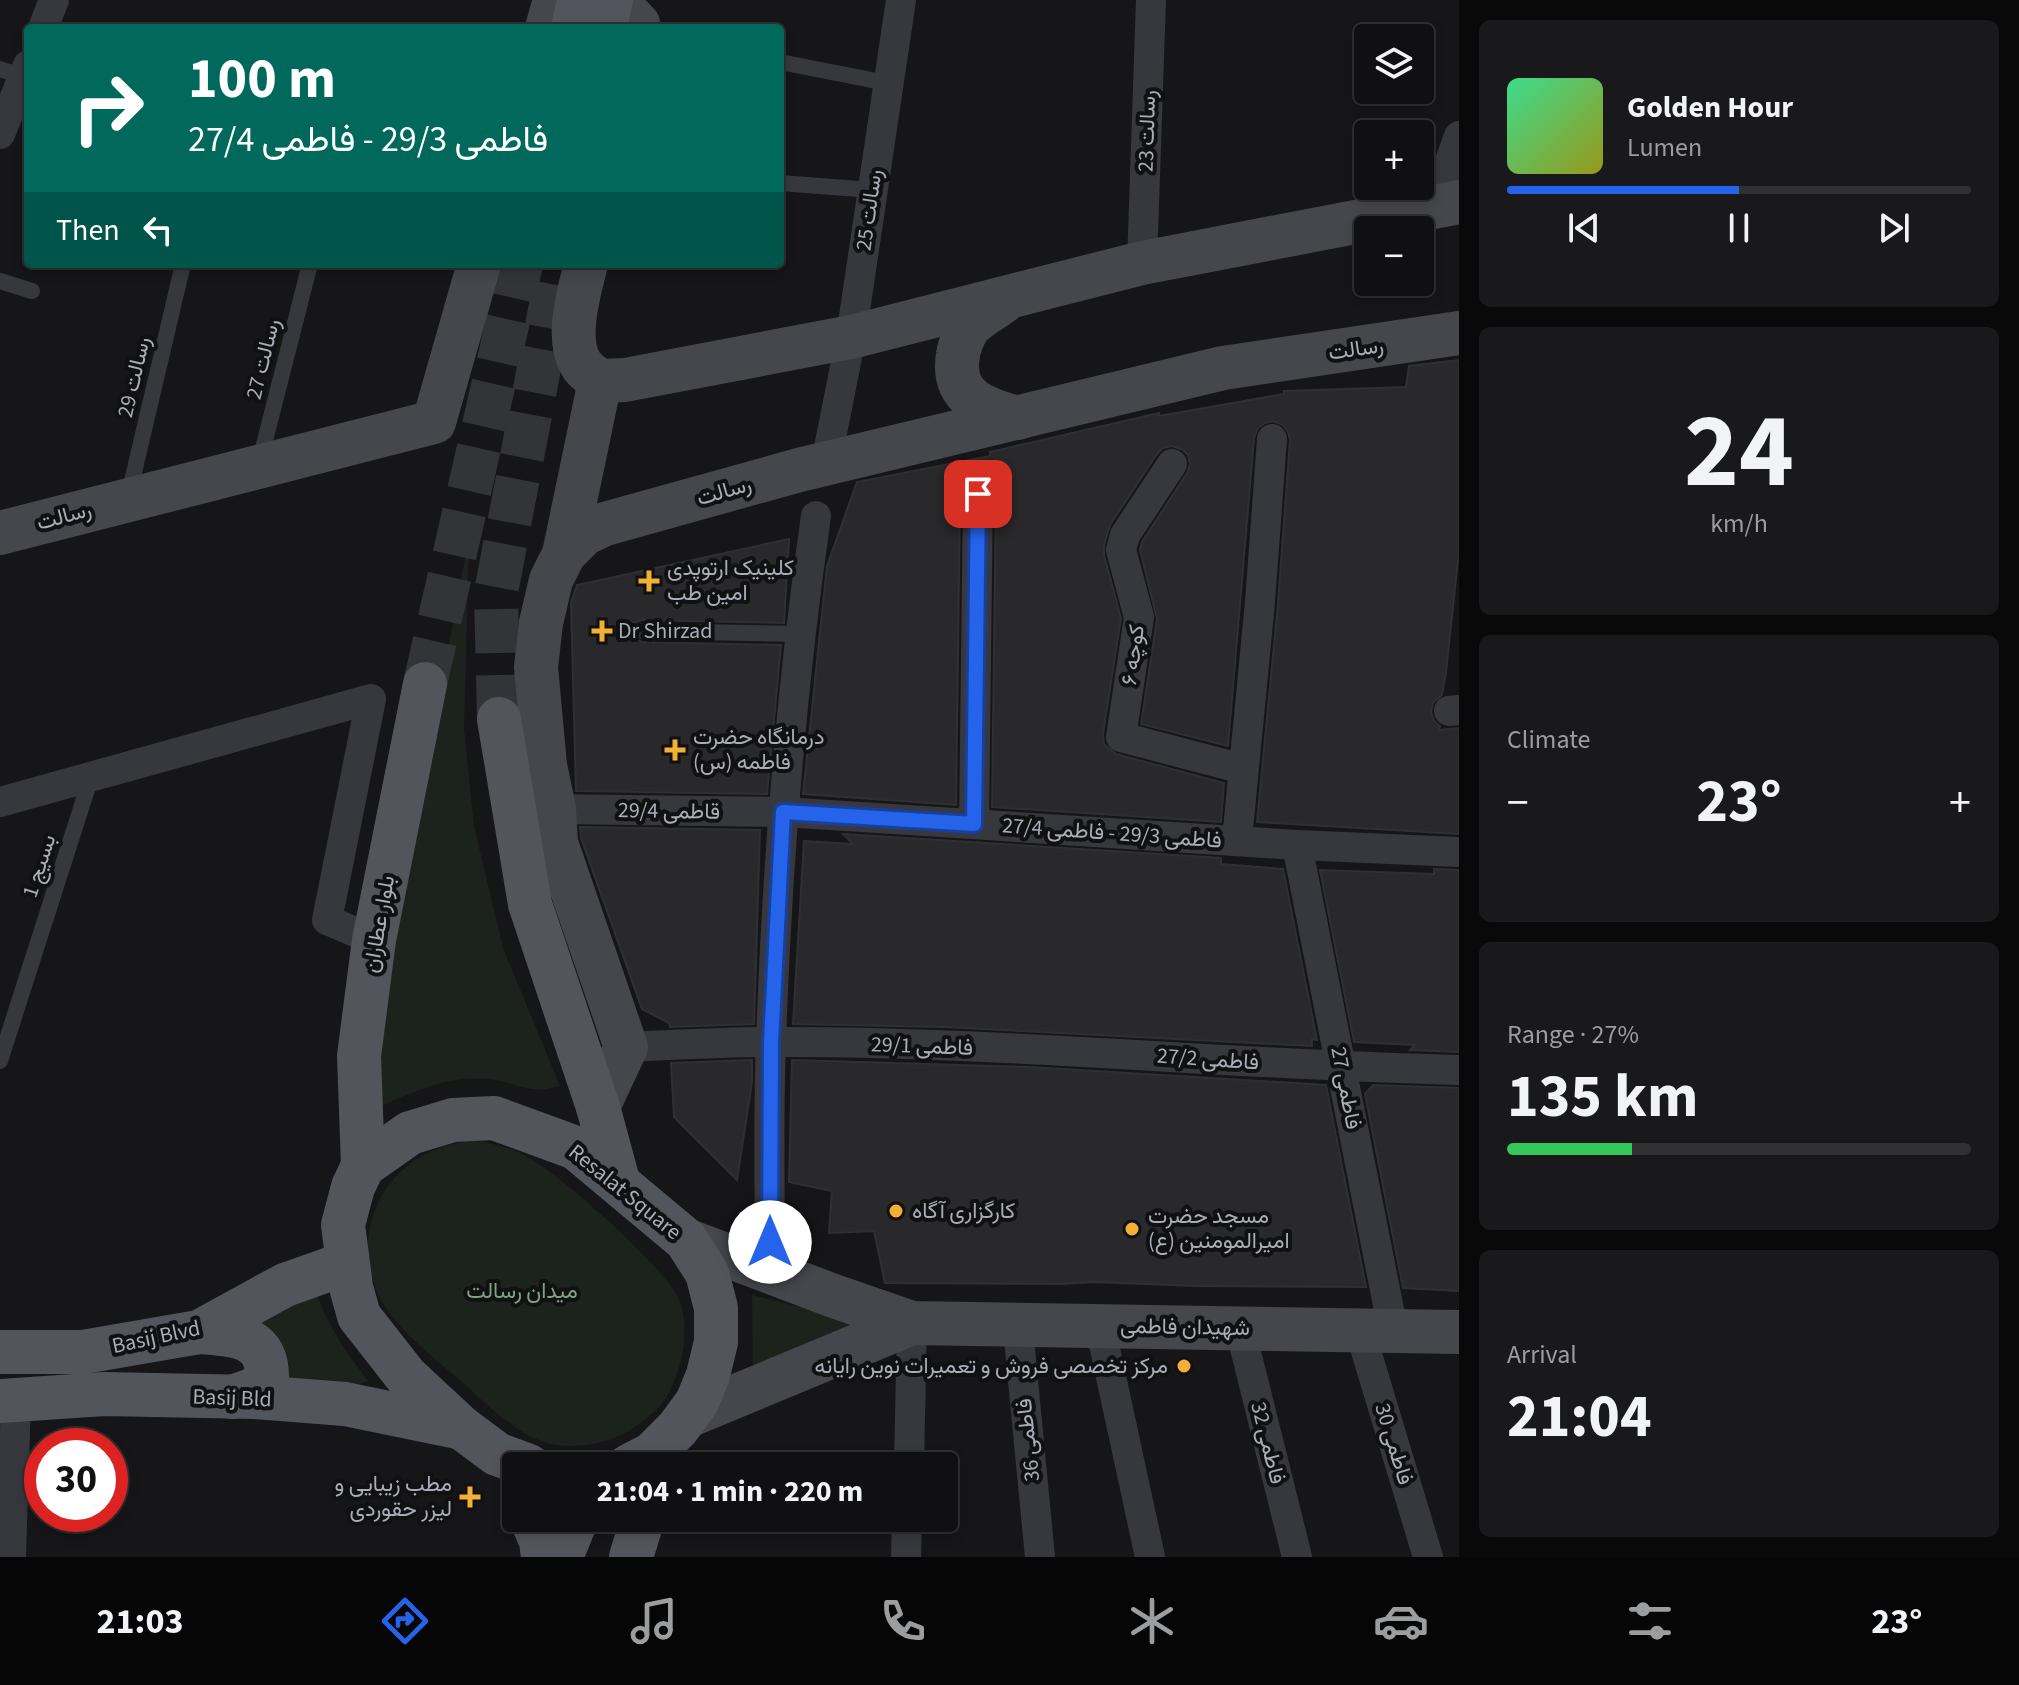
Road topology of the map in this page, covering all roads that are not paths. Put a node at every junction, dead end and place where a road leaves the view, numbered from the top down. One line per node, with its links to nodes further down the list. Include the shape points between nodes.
1 (54, 0): 7 (street)
2 (555, 0): 8 (street)
3 (579, 0): 9 (main road)
4 (613, 0): 10 (main road); 11 (street)
5 (901, 0): 14 (street, رسالت 25)
6 (1151, 0): 20 (street, رسالت 23)
7 (45, 24)
8 (548, 24)
9 (574, 24)
10 (606, 24)
11 (638, 24)
12 (784, 63): 14 (lane)
13 (20, 72): 15 (street)
14 (887, 83): 18 (street, رسالت 25)
15 (0, 134)
16 (1459, 136): 19 (street)
17 (784, 183): 18 (lane)
18 (872, 190): 29 (street, رسالت 25)
19 (1447, 204): 20 (street)
20 (1142, 263): 27 (street)
21 (182, 268): 37 (lane, رسالت 29)
22 (309, 268): 35 (lane, رسالت 27)
23 (478, 268): 35 (street, رسالت, via 434,422)
24 (585, 268): 30 (street, via 573,348 582,367)
25 (0, 281): 26 (lane)
26 (32, 291)
27 (1010, 297): 29 (street); 31 (street, via 970,326 955,371 966,396 989,411)
28 (1459, 333): 31 (street, رسالت, via 1223,368)
29 (851, 337): 30 (street); 33 (street, رسالت 25)
30 (600, 381): 40 (street)
31 (1018, 418): 33 (street, رسالت)
32 (1272, 439): 45 (street)
33 (826, 463): 40 (street, رسالت, via 605,524 584,534)
34 (1172, 464): 45 (street, کوچه ۶, via 1125,535 1121,550 1139,617 1121,737)
35 (258, 465): 37 (street, رسالت)
36 (978, 494): 50 (street)
37 (128, 499): 39 (street, رسالت)
38 (816, 516): 42 (street)
39 (3, 530)
40 (564, 554): 48 (street, رسالت, via 551,580 536,667)
41 (642, 631): 42 (lane)
42 (799, 634): 49 (street)
43 (425, 684): 54 (main road, بلوار عطاران)
44 (499, 719): 61 (main road, via 530,904)
45 (1243, 769): 51 (street)
46 (91, 777): 47 (street); 54 (street, via 371,699 327,920); 58 (lane, بسیج 1)
47 (0, 802)
48 (554, 809): 49 (street, قاطمی 29/4); 56 (street, رسالت, via 556,843)
49 (783, 812): 50 (street, فاطمی 29/3 - فاطمی 27/4); 55 (street)
50 (974, 824): 51 (street, فاطمی 29/3 - فاطمی 27/4)
51 (1237, 840): 52 (street, فاطمی 29/3 - فاطمی 27/4)
52 (1297, 845): 53 (street, فاطمی 29/3 - فاطمی 27/4); 59 (street, فاطمی 27)
53 (1459, 852)
54 (374, 940): 62 (main road, بلوار عطاران, via 359,1056)
55 (771, 1042): 56 (street, فاطمی 29/1); 57 (street, فاطمی 29/1); 66 (street)
56 (626, 1047): 61 (street)
57 (1074, 1051): 59 (street, فاطمی 27/2)
58 (0, 1061)
59 (1343, 1068): 60 (street, فاطمی 27/2); 71 (street, فاطمی 27)
60 (1459, 1070)
61 (598, 1107): 63 (main road)
62 (363, 1166): 63 (main road, Resalat Square, via 410,1133 453,1120 494,1118 576,1148); 65 (main road, via 343,1225)
63 (618, 1181): 64 (main road, Resalat Square)
64 (686, 1240): 66 (street); 78 (main road, Resalat Square, via 707,1273 716,1308 716,1342 708,1375)
65 (347, 1263): 72 (main road, Basij Blvd, via 285,1285); 77 (main road, via 359,1316 406,1376)
66 (770, 1271): 67 (street)
67 (912, 1323): 68 (street, شهیدان فاطمی); 78 (street); 79 (street)
68 (1020, 1323): 69 (street, شهیدان فاطمی); 88 (street, فاطمی 36)
69 (1103, 1325): 70 (street, شهیدان فاطمی); 89 (street)
70 (1240, 1328): 71 (street, شهیدان فاطمی); 90 (street, فاطمی 32)
71 (1377, 1331): 73 (street, شهیدان فاطمی); 91 (street, فاطمی 30)
72 (199, 1332): 74 (main road, Basij Blvd, via 83,1352); 75 (main road, via 252,1341 267,1360 267,1377 255,1389)
73 (1459, 1332)
74 (0, 1352)
75 (232, 1397): 76 (main road, Basij Bld, via 104,1394); 77 (main road, Basij Bld, via 345,1404)
76 (8, 1401): 84 (street)
77 (462, 1428): 80 (main road)
78 (658, 1449)
79 (909, 1452)
80 (502, 1460)
81 (537, 1532): 85 (main road)
82 (571, 1532): 86 (main road)
83 (907, 1532): 87 (street)
84 (11, 1557)
85 (543, 1557)
86 (561, 1557)
87 (906, 1557)
88 (1040, 1557)
89 (1150, 1557)
90 (1297, 1557)
91 (1428, 1557)

